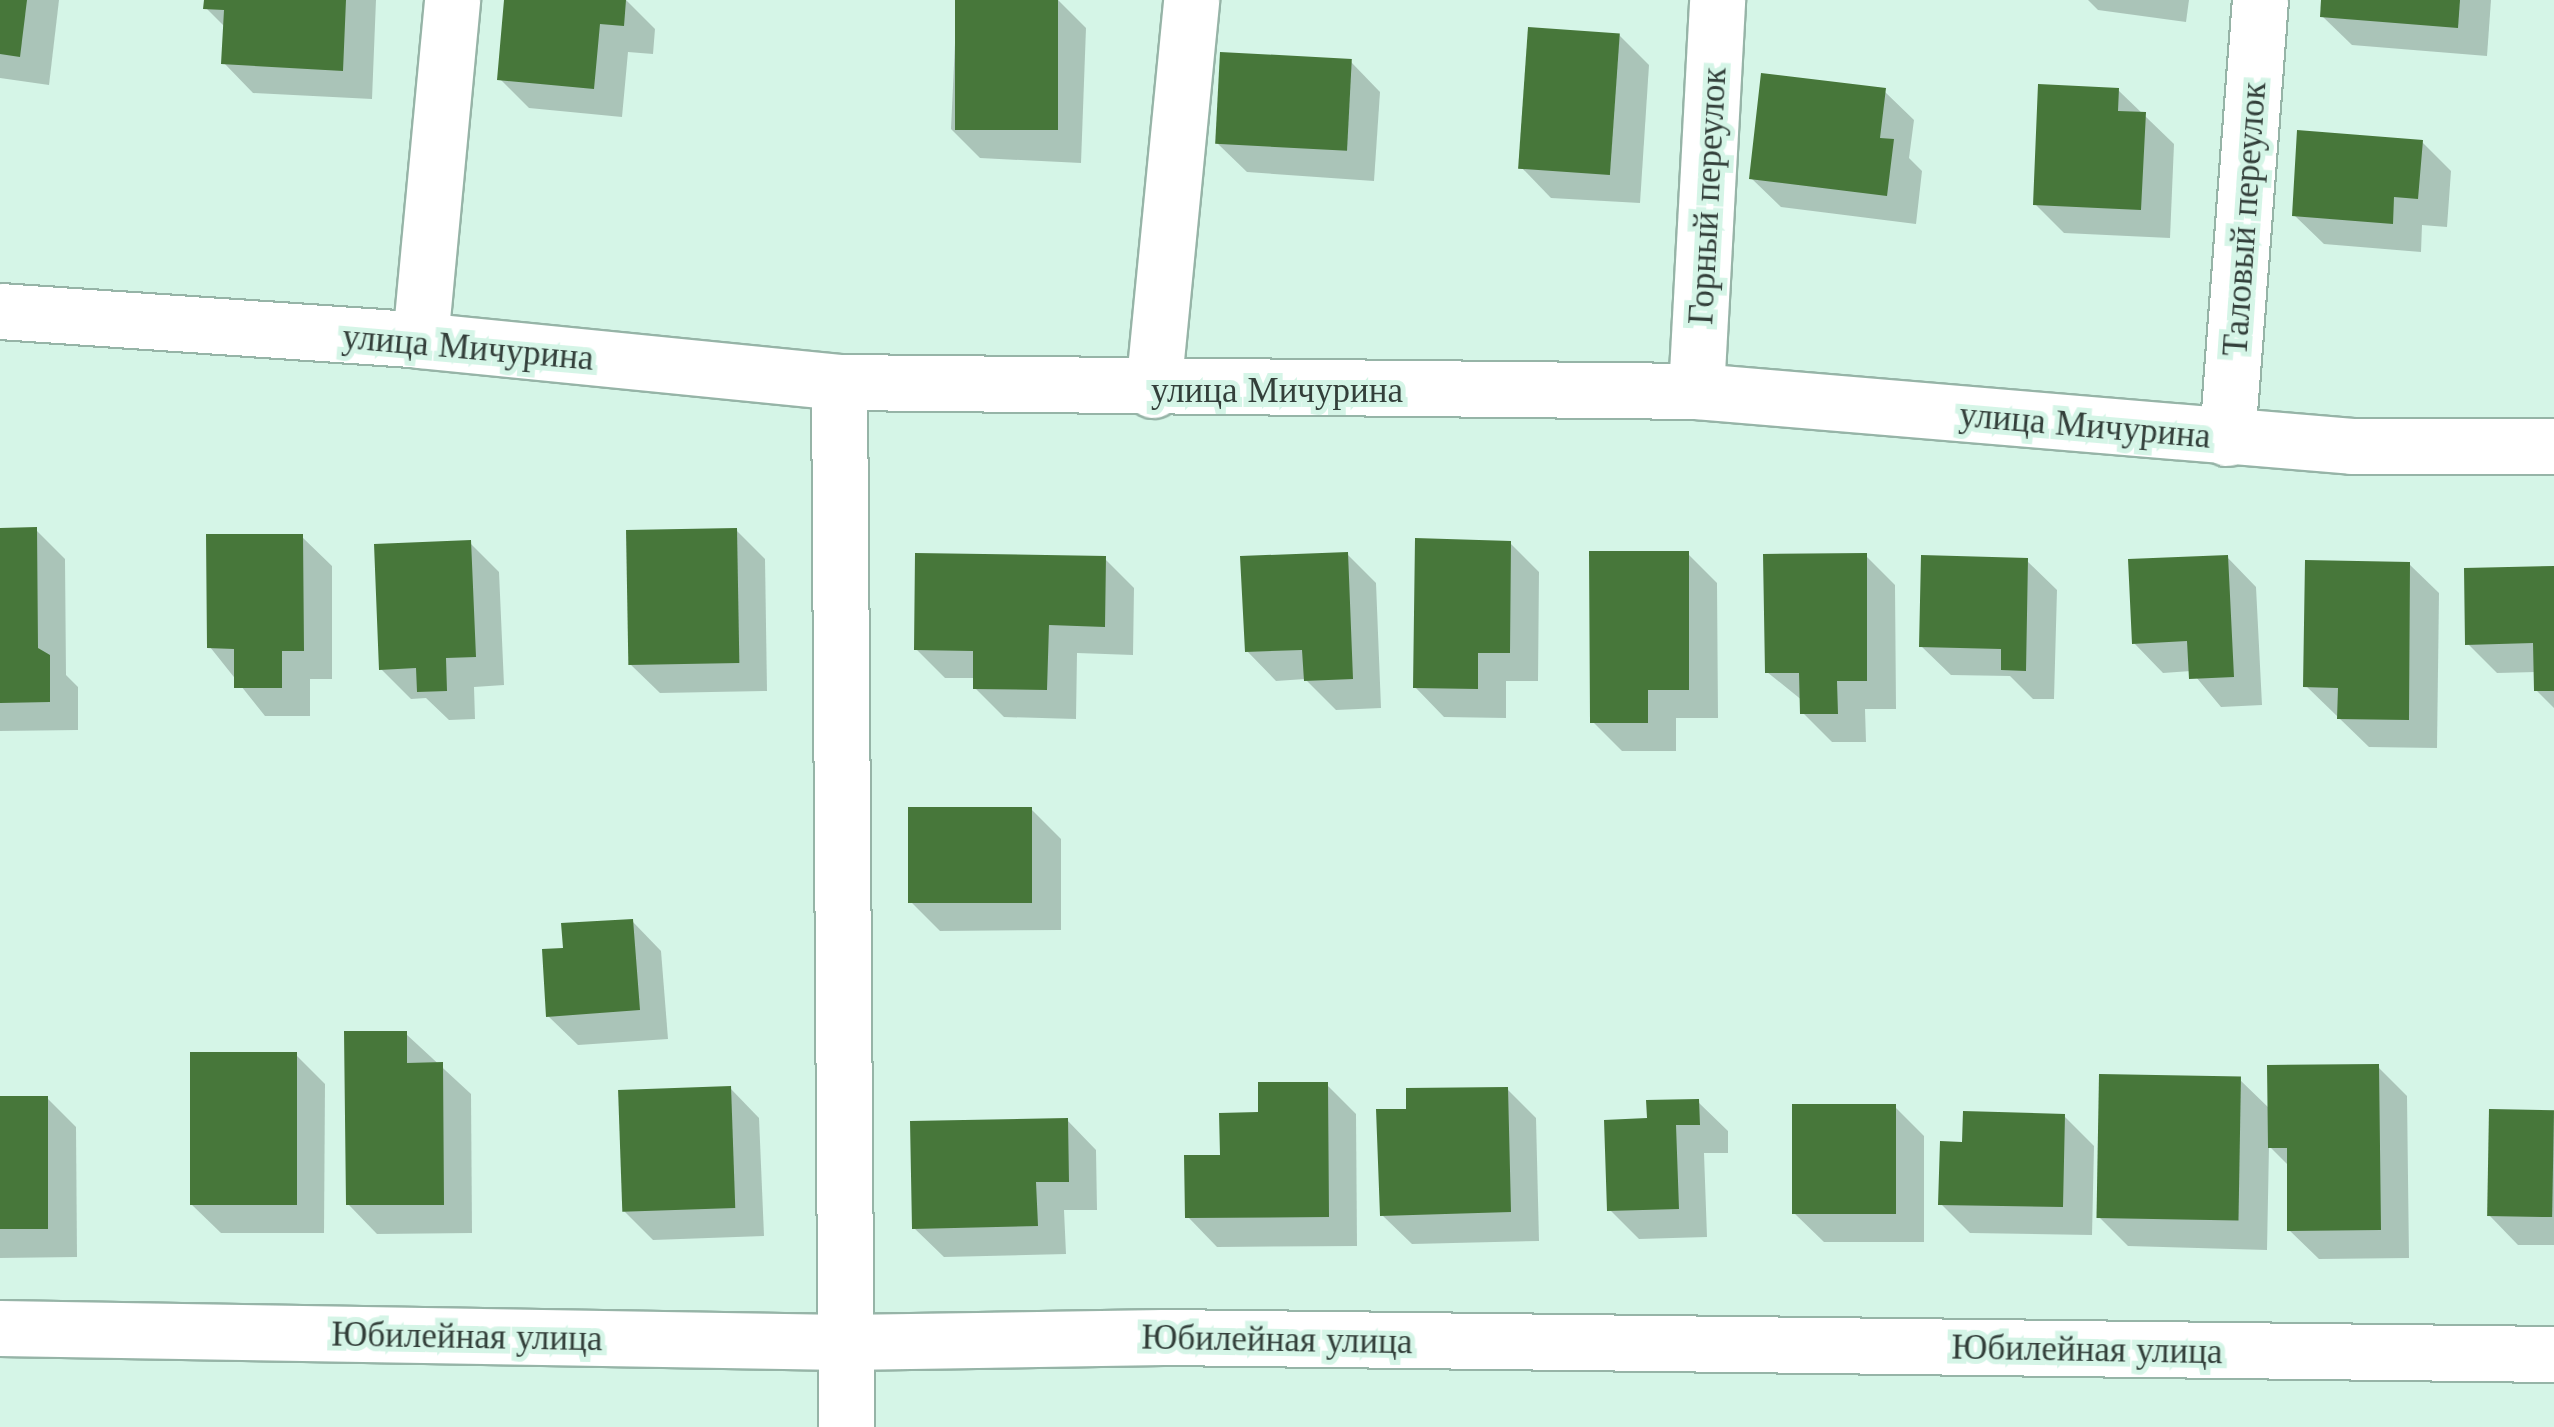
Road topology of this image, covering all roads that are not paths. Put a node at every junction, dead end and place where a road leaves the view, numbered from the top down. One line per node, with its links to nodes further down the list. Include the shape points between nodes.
1 (452, 0): 6 (street)
2 (1190, 0): 8 (street)
3 (1717, 0): 9 (street, Горный переулок)
4 (2260, 0): 10 (street, Таловый переулок)
5 (0, 311): 6 (street, улица Мичурина)
6 (420, 340): 7 (street, улица Мичурина)
7 (840, 382): 8 (street, улица Мичурина); 13 (street)
8 (1154, 390): 9 (street, улица Мичурина)
9 (1696, 391): 10 (street, улица Мичурина)
10 (2227, 438): 11 (street, улица Мичурина)
11 (2554, 446)
12 (0, 1328): 13 (street, Юбилейная улица)
13 (844, 1342): 14 (street, Юбилейная улица, via 1163,1337); 15 (street)
14 (2554, 1354)
15 (846, 1427)

